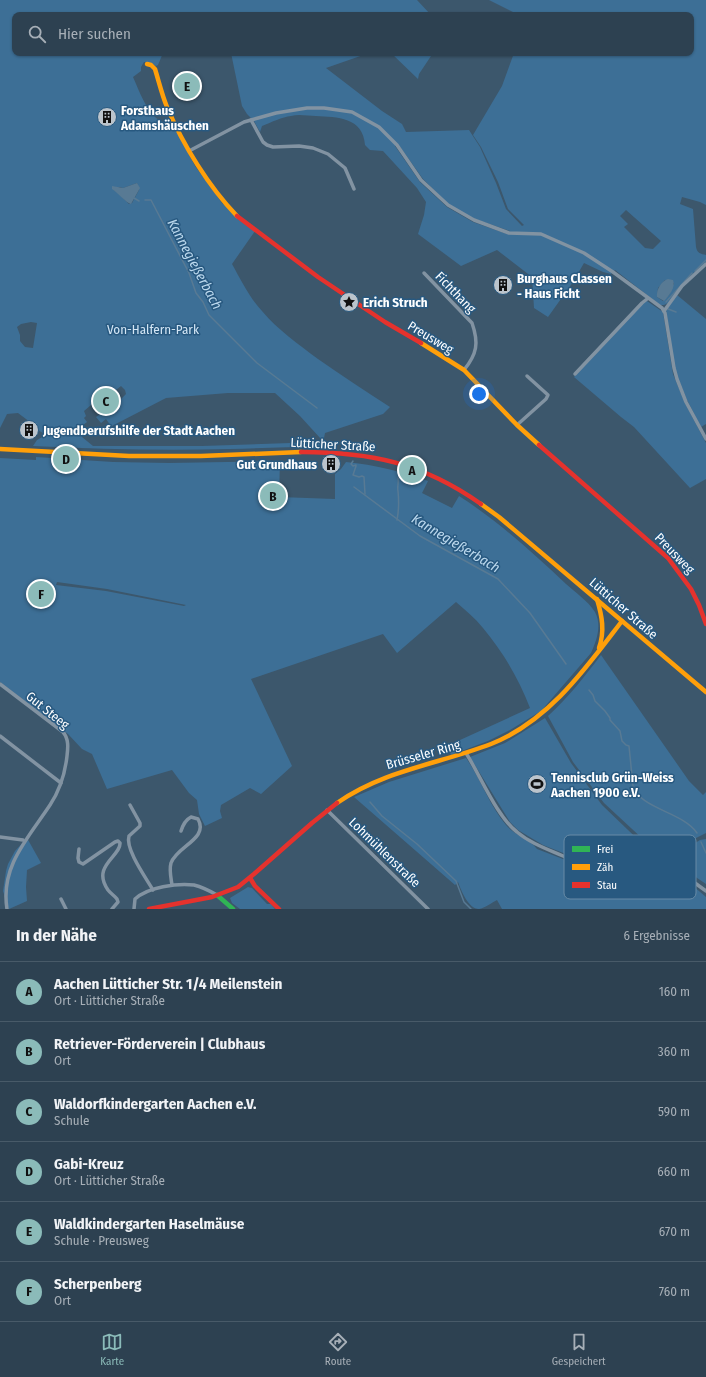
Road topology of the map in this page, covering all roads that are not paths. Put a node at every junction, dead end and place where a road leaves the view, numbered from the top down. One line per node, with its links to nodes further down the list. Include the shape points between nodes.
1 (147, 64): 3 (main road, Preusweg, via 155,69 167,107)
2 (251, 120): 3 (street); 4 (street, via 263,142 268,145 313,148 328,154 345,168); 7 (street, via 307,108 333,108 352,112 379,127 397,146 421,180 448,206 474,220 509,233 541,234 584,253)
3 (189, 151): 9 (main road, Preusweg, via 221,198 238,217 318,277)
4 (354, 189)
5 (706, 264): 8 (street, via 682,286)
6 (424, 273): 9 (street, Fichthang, via 472,323 477,341 476,351)
7 (647, 299): 8 (street); 10 (street)
8 (664, 311): 13 (street, via 679,385)
9 (464, 370): 12 (main road, Preusweg)
10 (575, 374)
11 (527, 376): 12 (street, via 548,395)
12 (517, 425): 17 (main road, Preusweg, via 668,558 688,583)
13 (706, 439)
14 (0, 449): 15 (main road, Lütticher Straße, via 140,456 327,452 394,461 435,476 463,491 499,517)
15 (596, 598): 16 (main road, Lütticher Straße); 18 (main road, via 603,628)
16 (622, 621): 18 (main road, Brüsseler Ring); 20 (main road, Lütticher Straße)
17 (706, 624)
18 (595, 656): 22 (main road, Brüsseler Ring, via 565,692 537,718 501,740)
19 (0, 684): 23 (street, Gut Steeg, via 66,736 68,746)
20 (706, 692)
21 (0, 736): 23 (street)
22 (466, 753): 25 (main road, Brüsseler Ring, via 396,772 374,781); 31 (street, via 508,824 516,832)
23 (61, 783): 28 (street, Gut Steeg, via 50,805)
24 (130, 805): 35 (street, via 140,823 129,836 131,851)
25 (327, 810): 32 (main road, Brüsseler Ring); 47 (street, Lohmühlenstraße)
26 (181, 831): 34 (street, via 187,819 198,818 201,826 199,834 172,861)
27 (0, 837): 28 (street)
28 (23, 840): 30 (street, Gut Steeg)
29 (80, 849): 42 (street, via 78,862 83,864 115,842 120,843 119,849 105,865 104,872 106,886 118,902)
30 (14, 850)
31 (564, 856)
32 (250, 878): 38 (main road, Brüsseler Ring); 46 (main road)
33 (696, 884): 36 (street)
34 (172, 885): 35 (street); 38 (street, via 194,885)
35 (153, 890): 43 (street, via 135,898)
36 (706, 891)
37 (1, 895): 40 (street)
38 (217, 896): 44 (main road, Brüsseler Ring); 45 (main road)
39 (61, 899): 41 (street)
40 (7, 909)
41 (66, 909)
42 (112, 909)
43 (134, 909)
44 (149, 909)
45 (233, 909)
46 (278, 909)
47 (428, 909)

